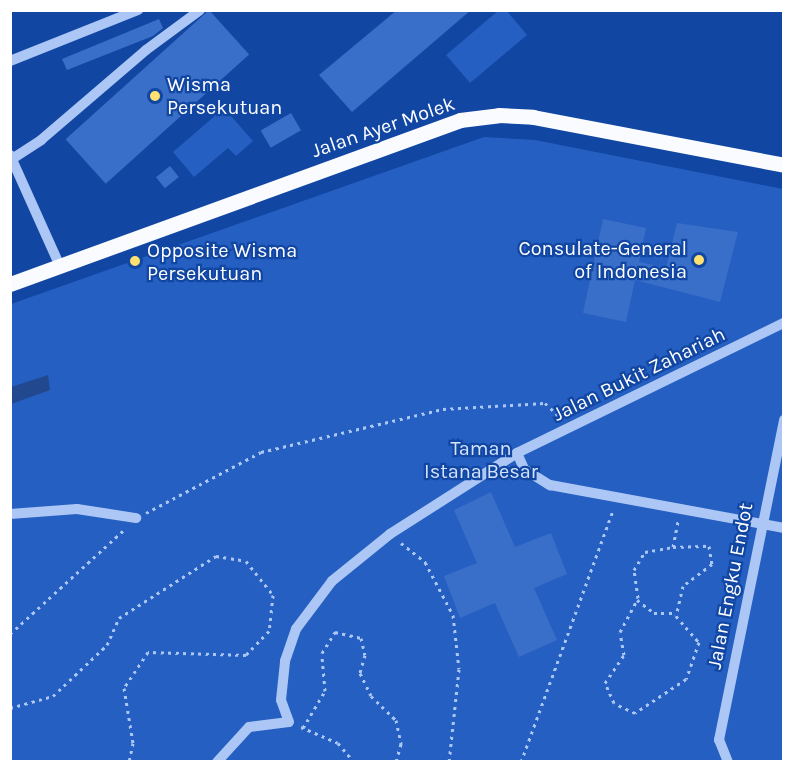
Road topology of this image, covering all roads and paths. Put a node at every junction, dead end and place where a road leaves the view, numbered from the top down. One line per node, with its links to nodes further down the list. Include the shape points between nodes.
1 (138, 10): 3 (street)
2 (200, 10): 4 (street, via 146,50 41,140)
3 (10, 61)
4 (11, 157): 6 (street)
5 (783, 165): 6 (main road, Jalan Ayer Molek, via 533,117 499,115 460,120)
6 (60, 266): 7 (main road, Jalan Ayer Molek)
7 (10, 284)
8 (783, 323): 10 (street, Jalan Bukit Zahariah)
9 (783, 420): 16 (street, Jalan Engku Endot)
10 (571, 427): 11 (street, Jalan Bukit Zahariah); 15 (path, via 545,403 443,409 261,452)
11 (517, 453): 12 (street, via 524,469 550,485); 18 (street, Jalan Bukit Zahariah)
12 (617, 500): 13 (street); 32 (path)
13 (680, 510): 16 (street); 19 (path)
14 (10, 514): 15 (street, via 77,509)
15 (136, 518): 22 (path)
16 (760, 523): 17 (street); 26 (street, Jalan Engku Endot, via 719,741)
17 (783, 528)
18 (390, 534): 24 (street, Jalan Bukit Zahariah, via 332,581 297,629 285,661 281,700); 31 (path, via 424,562 453,615 459,669)
19 (673, 546): 20 (path, via 645,552 634,570); 21 (path, via 709,546 712,564 683,586)
20 (637, 600): 21 (path, via 654,613); 21 (path, via 620,632 624,655 606,683 614,703 635,713 686,679 699,642)
21 (677, 613)
22 (10, 634)
23 (10, 708): 27 (path, via 53,696 107,645 119,618 216,556 246,561 273,595 269,631 246,655 148,652 124,688 134,743)
24 (289, 722): 25 (path); 28 (street, via 249,727)
25 (303, 728): 29 (path, via 338,743); 30 (path, via 325,691 322,652 335,632 361,638 365,655 360,672 371,696 396,720 401,744)
26 (727, 761)
27 (129, 762)
28 (217, 762)
29 (354, 762)
30 (396, 762)
31 (449, 762)
32 (521, 762)

